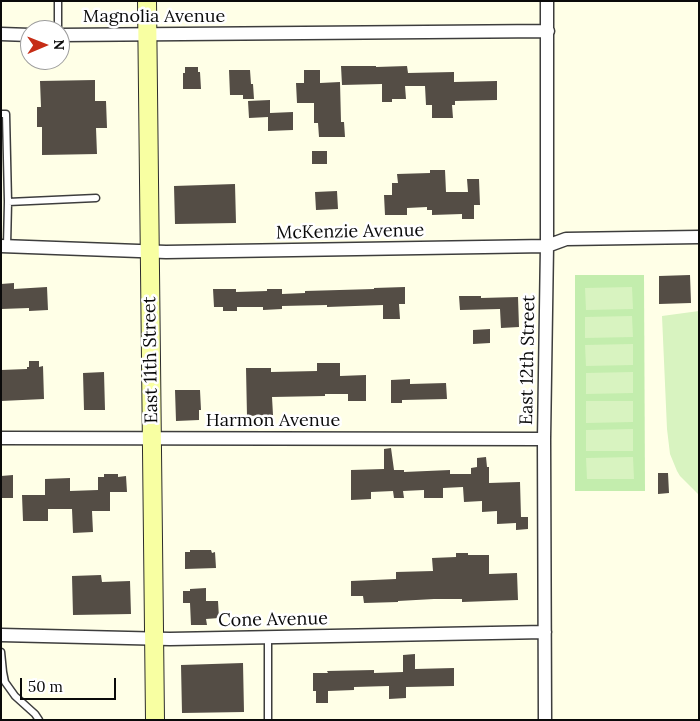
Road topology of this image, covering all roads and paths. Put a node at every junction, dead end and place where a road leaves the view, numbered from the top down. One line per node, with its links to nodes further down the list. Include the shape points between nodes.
1 (58, 1): 4 (lane)
2 (147, 1): 7 (main road, East 11th Street)
3 (547, 1): 5 (street, East 12th Street)
4 (58, 20)
5 (548, 31): 7 (street, Magnolia Avenue); 15 (street, East 12th Street)
6 (1, 34): 8 (street)
7 (147, 34): 9 (street, Magnolia Avenue); 16 (main road, East 11th Street)
8 (20, 35)
9 (70, 35)
10 (1, 114): 12 (lane, via 6,114)
11 (96, 198): 12 (lane)
12 (8, 202): 14 (lane)
13 (699, 237): 15 (street, McKenzie Avenue, via 566,239)
14 (4, 246): 16 (street, McKenzie Avenue)
15 (547, 246): 16 (street, McKenzie Avenue); 19 (street, East 12th Street)
16 (150, 251): 18 (main road, East 11th Street)
17 (1, 438): 18 (street, Harmon Avenue)
18 (152, 438): 19 (street, Harmon Avenue); 23 (main road, East 11th Street)
19 (544, 439): 20 (street, East 12th Street)
20 (544, 632): 22 (street, Cone Avenue); 28 (street, East 12th Street)
21 (1, 635): 23 (street, Cone Avenue)
22 (268, 637): 23 (street, Cone Avenue); 27 (lane)
23 (154, 639): 26 (main road, East 11th Street)
24 (1, 652): 25 (lane, via 5,682)
25 (39, 720)
26 (155, 720)
27 (268, 720)
28 (545, 720)

